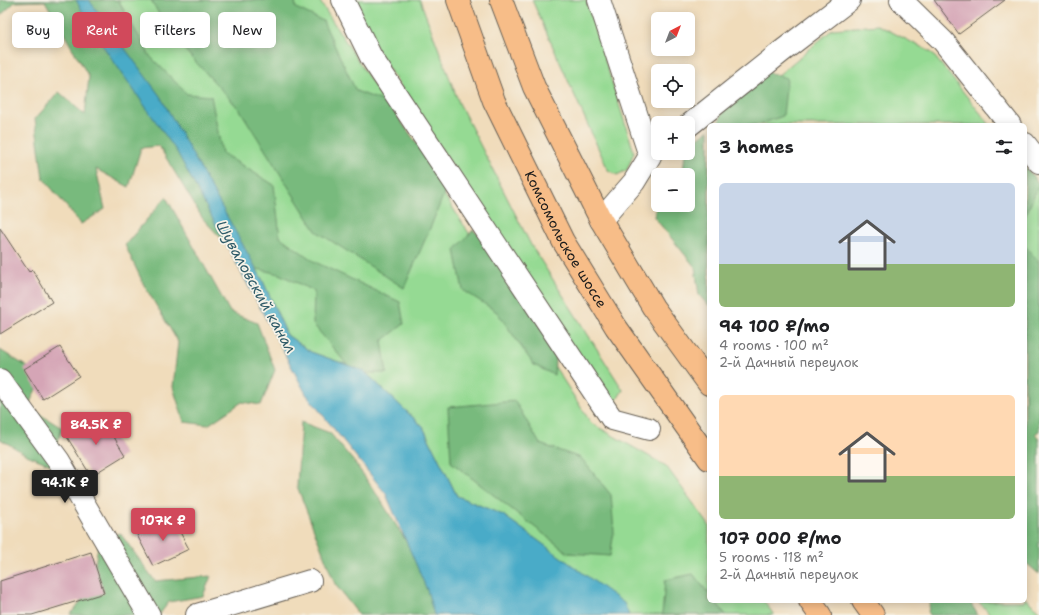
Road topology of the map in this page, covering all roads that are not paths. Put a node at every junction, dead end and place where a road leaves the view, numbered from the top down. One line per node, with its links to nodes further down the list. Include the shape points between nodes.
1 (344, 0): 16 (street, via 370,57 612,419)
2 (458, 0): 17 (main road, Комсомольское шоссе, via 494,101 563,241 616,327)
3 (501, 0): 13 (main road, via 534,87)
4 (599, 0): 9 (street)
5 (849, 0): 7 (street)
6 (902, 0): 8 (street, via 943,41)
7 (695, 120)
8 (1008, 123)
9 (651, 145)
10 (1027, 147): 12 (street)
11 (651, 157): 13 (street, via 634,182)
12 (1039, 162)
13 (601, 220): 15 (main road, via 653,307)
14 (0, 380): 21 (street, via 59,461)
15 (707, 381)
16 (649, 429)
17 (707, 456)
18 (310, 581): 22 (street)
19 (811, 603): 23 (main road)
20 (864, 603): 24 (main road)
21 (150, 615)
22 (197, 615)
23 (820, 615)
24 (873, 615)

